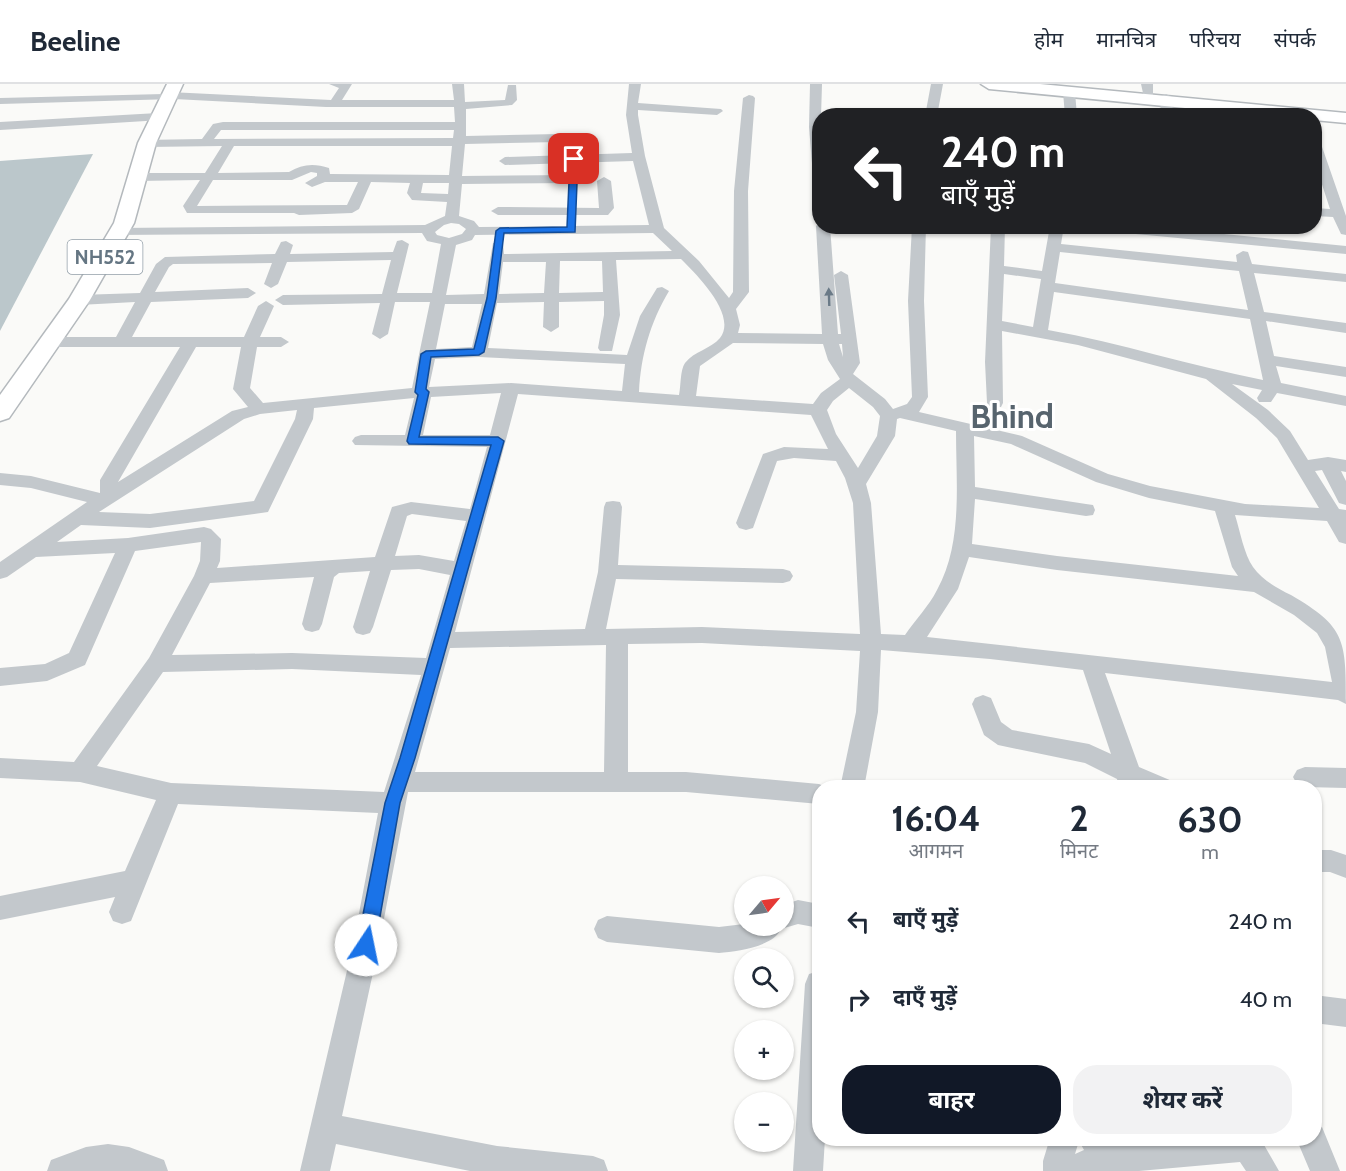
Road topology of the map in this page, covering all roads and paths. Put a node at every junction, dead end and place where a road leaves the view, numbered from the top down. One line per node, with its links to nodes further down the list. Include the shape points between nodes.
1 (344, 84): 14 (street)
2 (458, 84): 15 (street)
3 (635, 84): 17 (street)
4 (816, 84): 18 (street)
5 (937, 84): 19 (street)
6 (989, 84): 9 (highway)
7 (1028, 84): 9 (highway)
8 (512, 87): 15 (street, via 508,103)
9 (1068, 88): 11 (highway); 20 (street)
10 (171, 92): 13 (street); 14 (street); 28 (highway, NH552)
11 (1148, 93): 16 (highway)
12 (750, 98): 103 (street, via 741,191 741,292)
13 (4, 100): 23 (street)
14 (334, 104): 15 (street)
15 (460, 105): 31 (street)
16 (1166, 105): 21 (highway); 22 (highway)
17 (633, 106): 24 (street); 40 (street)
18 (815, 108)
19 (932, 108)
20 (1070, 108)
21 (1208, 108)
22 (1215, 108)
23 (0, 111)
24 (717, 111)
25 (1322, 115): 27 (highway)
26 (1322, 115): 27 (highway)
27 (1346, 116)
28 (158, 117): 29 (street); 35 (highway, NH552)
29 (0, 126)
30 (334, 126): 31 (street); 36 (street, via 223,126 217,127); 38 (street)
31 (461, 126): 34 (street)
32 (507, 138): 33 (street); 34 (street); 43 (street)
33 (559, 138)
34 (459, 141): 39 (street); 49 (street)
35 (147, 143): 36 (street); 47 (highway, NH552)
36 (205, 143): 37 (street)
37 (230, 143): 38 (street); 44 (street)
38 (324, 143): 39 (street); 45 (street)
39 (372, 152): 48 (street)
40 (639, 157): 41 (street); 63 (street)
41 (574, 159): 43 (street); 52 (street)
42 (1322, 159): 55 (street)
43 (505, 161): 51 (street)
44 (211, 171): 45 (street); 47 (street); 57 (street, via 190,206 192,210)
45 (310, 176): 48 (street); 57 (street)
46 (417, 176): 48 (street); 49 (street); 54 (street, via 417,197)
47 (137, 177): 70 (highway, NH552, via 129,210)
48 (365, 178): 56 (street)
49 (456, 180): 51 (street); 54 (street)
50 (604, 181): 52 (street, via 606,210 600,213)
51 (500, 196): 52 (street); 52 (street); 68 (street)
52 (573, 196): 66 (street)
53 (1322, 197): 55 (street)
54 (454, 198): 60 (street)
55 (1340, 198): 59 (street)
56 (354, 207): 57 (street); 65 (street)
57 (300, 210): 64 (street)
58 (1322, 212): 59 (street)
59 (1338, 213): 69 (street)
60 (452, 219): 62 (street, via 435,223); 67 (street, via 468,222)
61 (405, 229): 62 (street); 65 (street); 82 (street)
62 (429, 229): 78 (street, via 432,238)
63 (657, 229): 66 (street); 81 (street)
64 (292, 230): 65 (street); 70 (street); 84 (street)
65 (350, 230)
66 (572, 230): 68 (street)
67 (473, 231): 68 (street); 78 (street)
68 (498, 231): 86 (street)
69 (1346, 231)
70 (118, 232): 100 (highway, NH552)
71 (823, 234): 112 (street, one-way to 71)
72 (838, 234): 114 (street)
73 (919, 234): 140 (street, via 916,305 920,397 914,408)
74 (998, 234): 88 (street)
75 (1055, 234): 79 (street)
76 (1177, 234): 77 (street)
77 (1239, 240): 80 (street); 87 (street)
78 (449, 242): 98 (street)
79 (1053, 247): 87 (street); 90 (street)
80 (1346, 250)
81 (683, 255): 83 (street); 103 (street, via 720,293)
82 (400, 256): 84 (street); 97 (street)
83 (609, 256): 85 (street); 94 (street)
84 (282, 257): 91 (street); 95 (street, via 170,260 162,264)
85 (553, 257): 86 (street); 96 (street)
86 (496, 258): 99 (street)
87 (1247, 268): 89 (street); 104 (street)
88 (997, 269): 90 (street); 106 (street)
89 (1346, 278)
90 (1047, 280): 104 (street); 107 (street)
91 (271, 284): 93 (street); 101 (street, via 287,288)
92 (662, 291): 123 (street, via 645,316)
93 (248, 293): 95 (street); 102 (street, via 246,299 250,304)
94 (611, 296): 96 (street); 121 (street)
95 (145, 297): 100 (street); 113 (street)
96 (552, 297): 99 (street); 108 (street)
97 (391, 298): 98 (street); 101 (street); 110 (street)
98 (438, 298): 99 (street); 120 (street)
99 (492, 298): 122 (street)
100 (79, 300): 116 (highway, NH552)
101 (283, 300): 102 (street)
102 (266, 306): 117 (street)
103 (729, 308): 111 (street, via 733,324)
104 (1255, 310): 105 (street); 109 (street); 124 (street)
105 (1346, 317)
106 (996, 320): 107 (street); 134 (street)
107 (1041, 325): 119 (street)
108 (551, 327)
109 (1346, 328)
110 (380, 334)
111 (729, 338): 112 (street); 133 (street, via 692,365)
112 (830, 339): 114 (street); 126 (street, via 837,362)
113 (122, 340): 115 (street); 116 (street)
114 (848, 340): 126 (street, via 852,363)
115 (191, 341): 117 (street); 150 (street, via 109,480)
116 (48, 342): 139 (highway, NH552)
117 (250, 342): 118 (street); 136 (street, via 241,389)
118 (281, 342)
119 (1109, 342): 127 (street); 127 (street, via 1187,355 1219,367)
120 (428, 348): 122 (street); 130 (street)
121 (606, 348)
122 (479, 352): 123 (street)
123 (633, 360): 131 (street)
124 (1268, 360): 125 (street); 128 (street)
125 (1346, 372)
126 (847, 376): 137 (street); 140 (street)
127 (1223, 377): 128 (street); 138 (street)
128 (1273, 387): 132 (street); 138 (street)
129 (511, 388): 130 (street); 131 (street); 144 (street)
130 (422, 392): 135 (street); 143 (street)
131 (630, 397): 133 (street)
132 (1346, 400)
133 (687, 401): 137 (street)
134 (995, 403)
135 (306, 404): 136 (street); 156 (street, via 304,419 261,507 150,521)
136 (259, 409): 150 (street, via 223,423)
137 (818, 410): 145 (street, via 821,424)
138 (1257, 410): 146 (street)
139 (0, 413)
140 (895, 414): 141 (street); 148 (street)
141 (965, 428): 149 (street); 151 (street, via 1016,441 1125,486)
142 (361, 441): 143 (street)
143 (413, 441): 144 (street)
144 (498, 441): 155 (street)
145 (842, 456): 148 (street); 157 (street, via 773,454)
146 (1321, 465): 154 (street)
147 (0, 478): 150 (street)
148 (858, 482): 175 (street)
149 (967, 492): 153 (street); 160 (street)
150 (107, 498): 156 (street)
151 (1223, 506): 154 (street, via 1282,514); 169 (street, via 1242,567)
152 (613, 507): 166 (street)
153 (1086, 510)
154 (1341, 512): 158 (street)
155 (477, 516): 162 (street, via 404,509 395,517); 164 (street)
156 (78, 518): 161 (street)
157 (746, 523)
158 (1346, 537)
159 (128, 545): 161 (street); 167 (street, via 208,535 210,561); 180 (street, via 77,659 47,672)
160 (960, 549): 169 (street); 176 (street, via 947,591)
161 (31, 550): 165 (street)
162 (381, 564): 163 (street); 164 (street, via 419,562); 171 (street)
163 (329, 569): 167 (street); 170 (street, via 321,581)
164 (462, 570): 174 (street)
165 (0, 572)
166 (608, 572): 168 (street); 173 (street)
167 (204, 576): 178 (street)
168 (783, 576)
169 (1257, 585): 181 (street, via 1307,614 1326,630 1340,660)
170 (312, 624)
171 (363, 627)
172 (617, 636): 173 (street); 175 (street, via 747,636); 190 (street)
173 (594, 637): 174 (street)
174 (441, 640): 179 (street)
175 (871, 642): 176 (street); 187 (street, via 867,712)
176 (911, 643): 177 (street)
177 (1091, 663): 181 (street); 189 (street)
178 (157, 664): 179 (street, via 292,661); 184 (street)
179 (434, 667): 191 (street)
180 (0, 677)
181 (1345, 694)
182 (983, 704): 188 (street, via 992,728 1006,738 1089,753)
183 (0, 768): 184 (street)
184 (80, 772): 192 (street)
185 (1305, 777): 186 (street)
186 (1346, 778)
187 (854, 780)
188 (1127, 780)
189 (1128, 780)
190 (616, 781): 191 (street); 193 (street, via 686,782)
191 (396, 792): 192 (street); 206 (street)
192 (171, 793): 196 (street)
193 (812, 793)
194 (1322, 861): 195 (street)
195 (1346, 867)
196 (133, 881): 197 (street); 198 (street)
197 (0, 908)
198 (122, 912)
199 (794, 913): 200 (street)
200 (812, 915)
201 (607, 929): 202 (street, via 719,940)
202 (742, 936)
203 (1322, 1010): 204 (street)
204 (1346, 1013)
205 (812, 1103): 216 (street)
206 (324, 1127): 214 (street); 215 (street, via 497,1161)
207 (1063, 1146): 217 (street)
208 (1103, 1146): 209 (street, via 1126,1157); 218 (street)
209 (1170, 1146)
210 (1248, 1146): 219 (street)
211 (1314, 1146): 220 (street)
212 (62, 1171): 213 (street, via 104,1158)
213 (153, 1171)
214 (315, 1171)
215 (593, 1171)
216 (808, 1171)
217 (1058, 1171)
218 (1072, 1171)
219 (1264, 1171)
220 (1325, 1171)

